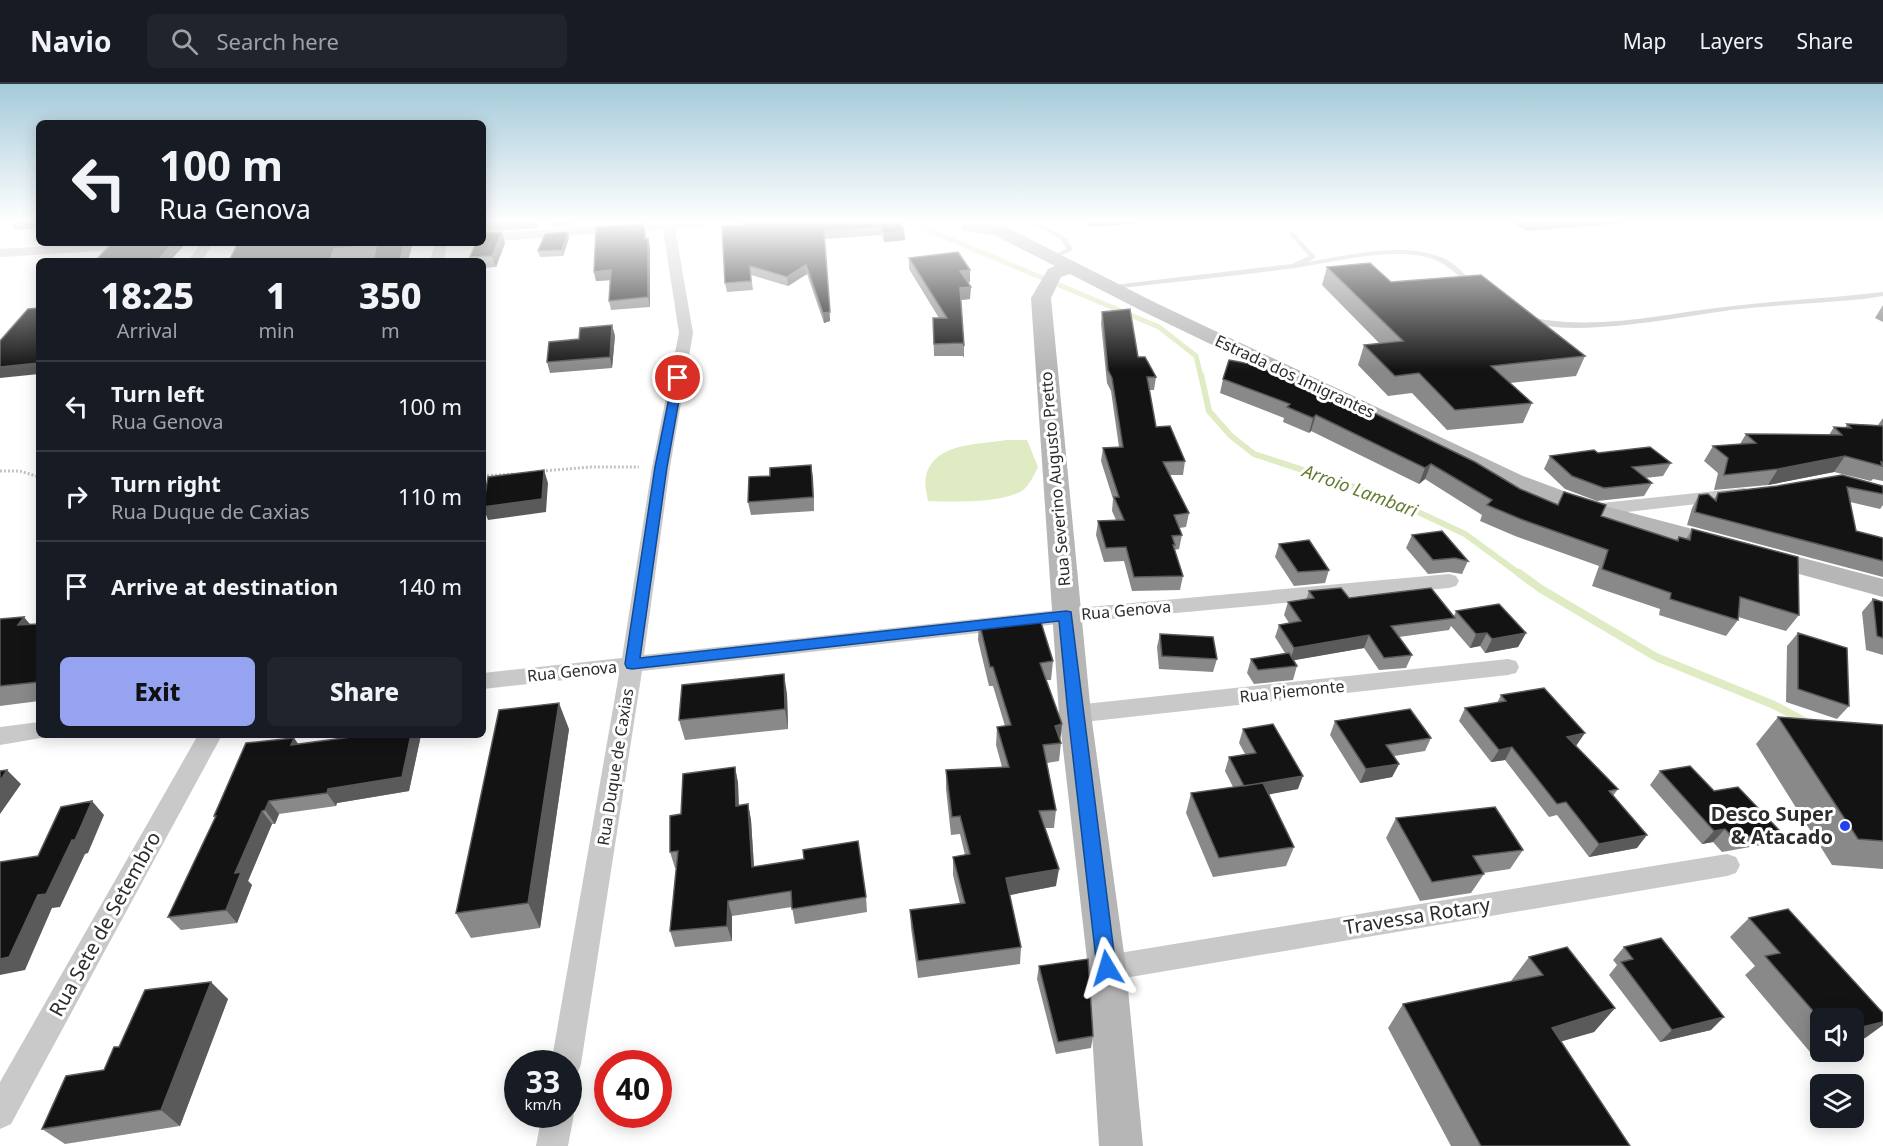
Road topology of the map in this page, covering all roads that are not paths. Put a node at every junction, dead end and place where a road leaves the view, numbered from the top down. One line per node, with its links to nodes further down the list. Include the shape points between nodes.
1 (676, 271): 17 (street, Rua Duque de Caxias, via 686,333 661,467)
2 (1039, 271): 6 (street, Estrada dos Imigrantes)
3 (1061, 271): 6 (lane)
4 (1254, 271): 7 (lane)
5 (1455, 271): 9 (lane)
6 (1056, 282): 7 (street, Estrada dos Imigrantes); 10 (street, Estrada dos Imigrantes); 16 (street, Rua Severino Augusto Pretto)
7 (1113, 287): 10 (street, Estrada dos Imigrantes)
8 (1883, 294): 11 (lane, via 1618,323 1547,325)
9 (1484, 295)
10 (1151, 308): 13 (street, Estrada dos Imigrantes, via 1514,481)
11 (1520, 315)
12 (1757, 493): 13 (street)
13 (1592, 510): 15 (street, Estrada dos Imigrantes)
14 (1449, 581): 16 (street, Rua Genova)
15 (1883, 588)
16 (1066, 616): 17 (street, Rua Genova); 20 (street, Rua Severino Augusto Pretto)
17 (632, 664): 19 (street, Rua Genova); 26 (street, Rua Duque de Caxias)
18 (1508, 667): 20 (street, Rua Piemonte)
19 (486, 681)
20 (1075, 714): 25 (street, Rua Severino Augusto Pretto)
21 (36, 731): 22 (street)
22 (0, 736)
23 (208, 738): 27 (street, Rua Sete de Setembro)
24 (1727, 865): 25 (street, Travessa Rotary)
25 (1107, 968): 30 (street, Rua Severino Augusto Pretto)
26 (568, 1050)
27 (0, 1113)
28 (555, 1128): 29 (street)
29 (552, 1146)
30 (1122, 1146)

